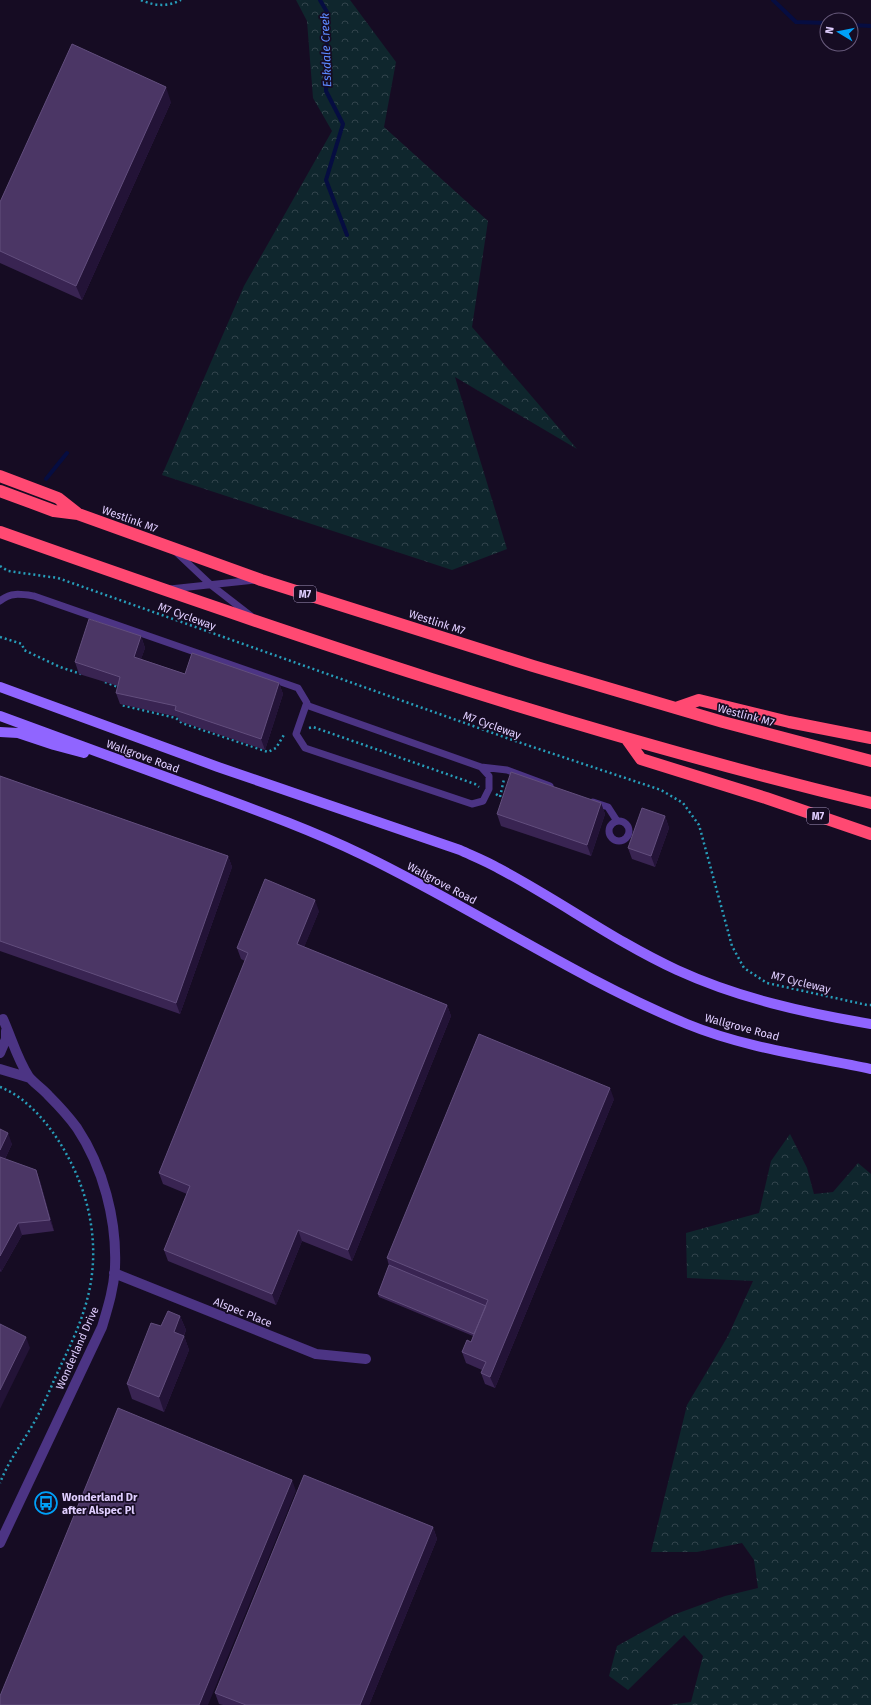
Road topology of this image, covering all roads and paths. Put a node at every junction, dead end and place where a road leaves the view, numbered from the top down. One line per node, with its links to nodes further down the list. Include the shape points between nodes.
1 (141, 0): 2 (path, via 157,5)
2 (180, 0)
3 (0, 476): 5 (highway, via 58,498)
4 (0, 491): 5 (highway, Westlink M7 / M7, via 54,511)
5 (78, 514): 7 (highway, Westlink M7 / M7)
6 (0, 532): 11 (highway, M7)
7 (172, 548): 9 (highway, Westlink M7 / M7); 10 (lane)
8 (0, 566): 37 (path, M7 Cycleway, via 8,571 58,578 518,742 661,790 683,803 699,825 732,946 744,968 767,983)
9 (261, 580): 10 (lane); 21 (highway, Westlink M7 / M7, via 533,666)
10 (211, 585): 11 (lane); 13 (lane)
11 (162, 590): 13 (highway, M7)
12 (0, 601): 20 (lane, via 11,594 34,596 298,688)
13 (261, 624): 25 (highway, M7)
14 (0, 637): 15 (path, via 22,644 24,650 60,667)
15 (88, 676)
16 (102, 681): 18 (path, via 124,689)
17 (0, 687): 39 (main road, Wallgrove Road, via 218,767 460,850 498,868 626,944 716,987 762,1001)
18 (123, 694)
19 (122, 700): 23 (path, via 121,706 176,718 182,723 268,752 276,748 290,723)
20 (306, 705): 23 (lane); 29 (lane)
21 (676, 708): 26 (highway, via 699,700 789,722); 27 (highway, Westlink M7 / M7)
22 (0, 716): 28 (main road, Wallgrove Road)
23 (299, 726): 32 (path, via 312,727 475,784 480,788); 32 (lane, via 296,734 305,748 472,804 483,801)
24 (0, 732): 28 (main road, via 18,733)
25 (626, 738): 34 (highway, M7); 36 (highway, M7, via 641,759)
26 (871, 738)
27 (871, 761)
28 (130, 764): 42 (main road, Wallgrove Road, via 293,823 356,852 428,888 620,994 689,1024 754,1044)
29 (481, 767): 30 (lane); 32 (lane, via 489,776)
30 (507, 770): 31 (lane); 32 (path, via 500,797)
31 (556, 788)
32 (489, 789)
33 (584, 798): 35 (lane, via 608,807)
34 (871, 803)
35 (617, 821)
36 (871, 834)
37 (871, 1005)
38 (2, 1016): 40 (street, via 6,1039); 43 (street, Wonderland Drive, via 16,1054)
39 (868, 1024)
40 (0, 1053)
41 (0, 1068): 43 (street, Wonderland Drive)
42 (866, 1068)
43 (30, 1078): 45 (street, Wonderland Drive, via 49,1095 76,1128 96,1166 107,1197 113,1232)
44 (0, 1087): 47 (path, via 33,1108 62,1146 85,1195 92,1233 91,1279 74,1338 37,1416 12,1457)
45 (114, 1273): 46 (street, Alspec Place, via 316,1354); 48 (street, Wonderland Drive, via 102,1327)
46 (366, 1358)
47 (0, 1483)
48 (0, 1543)

